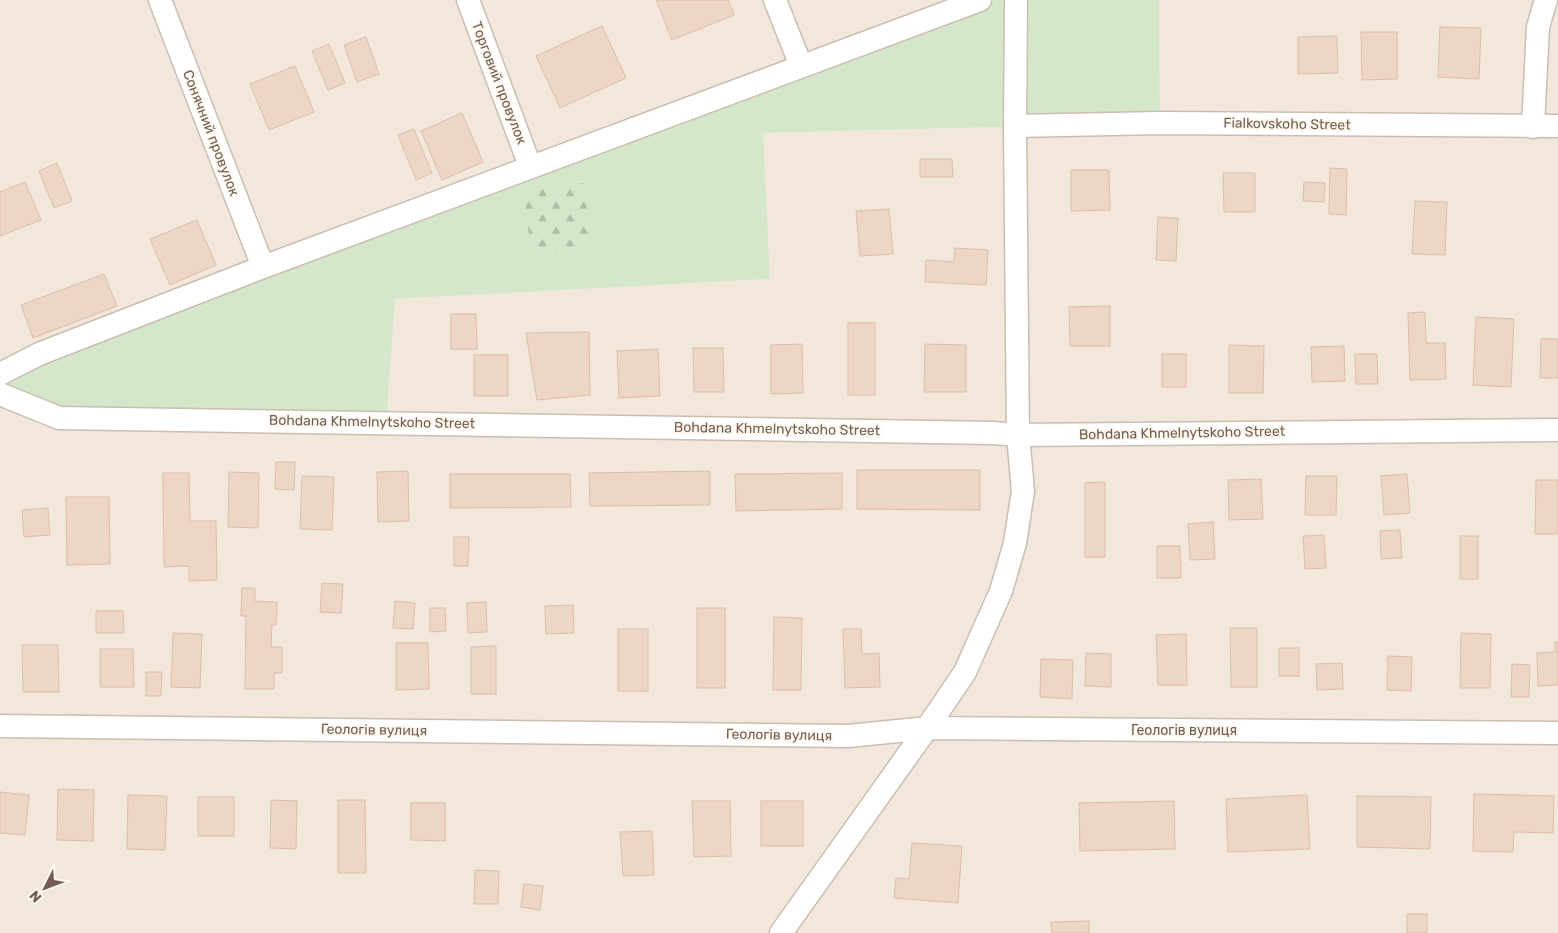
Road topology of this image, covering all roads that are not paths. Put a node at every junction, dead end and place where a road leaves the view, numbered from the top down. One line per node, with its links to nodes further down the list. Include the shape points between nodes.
1 (160, 0): 12 (street, Сонячний провулок)
2 (468, 0): 11 (street, Торговий провулок)
3 (775, 0): 7 (street)
4 (980, 0): 7 (street)
5 (1016, 0): 8 (street)
6 (1546, 0): 9 (street, via 1538,27)
7 (801, 66): 11 (street)
8 (1015, 126): 9 (street, Fialkovskoho Street, via 1160,123); 16 (street)
9 (1533, 126): 10 (street, Fialkovskoho Street)
10 (1558, 126)
11 (530, 166): 12 (street)
12 (263, 266): 13 (street, via 39,354)
13 (0, 374)
14 (0, 394): 16 (street, Bohdana Khmelnytskoho Street, via 59,418 993,432)
15 (1558, 430): 16 (street, Bohdana Khmelnytskoho Street)
16 (1018, 435): 18 (street, via 1023,492 1015,543 1000,591 965,672)
17 (0, 726): 18 (street, Геологів вулиця, via 849,736)
18 (927, 728): 19 (street, Геологів вулиця); 20 (street)
19 (1558, 733)
20 (780, 933)

